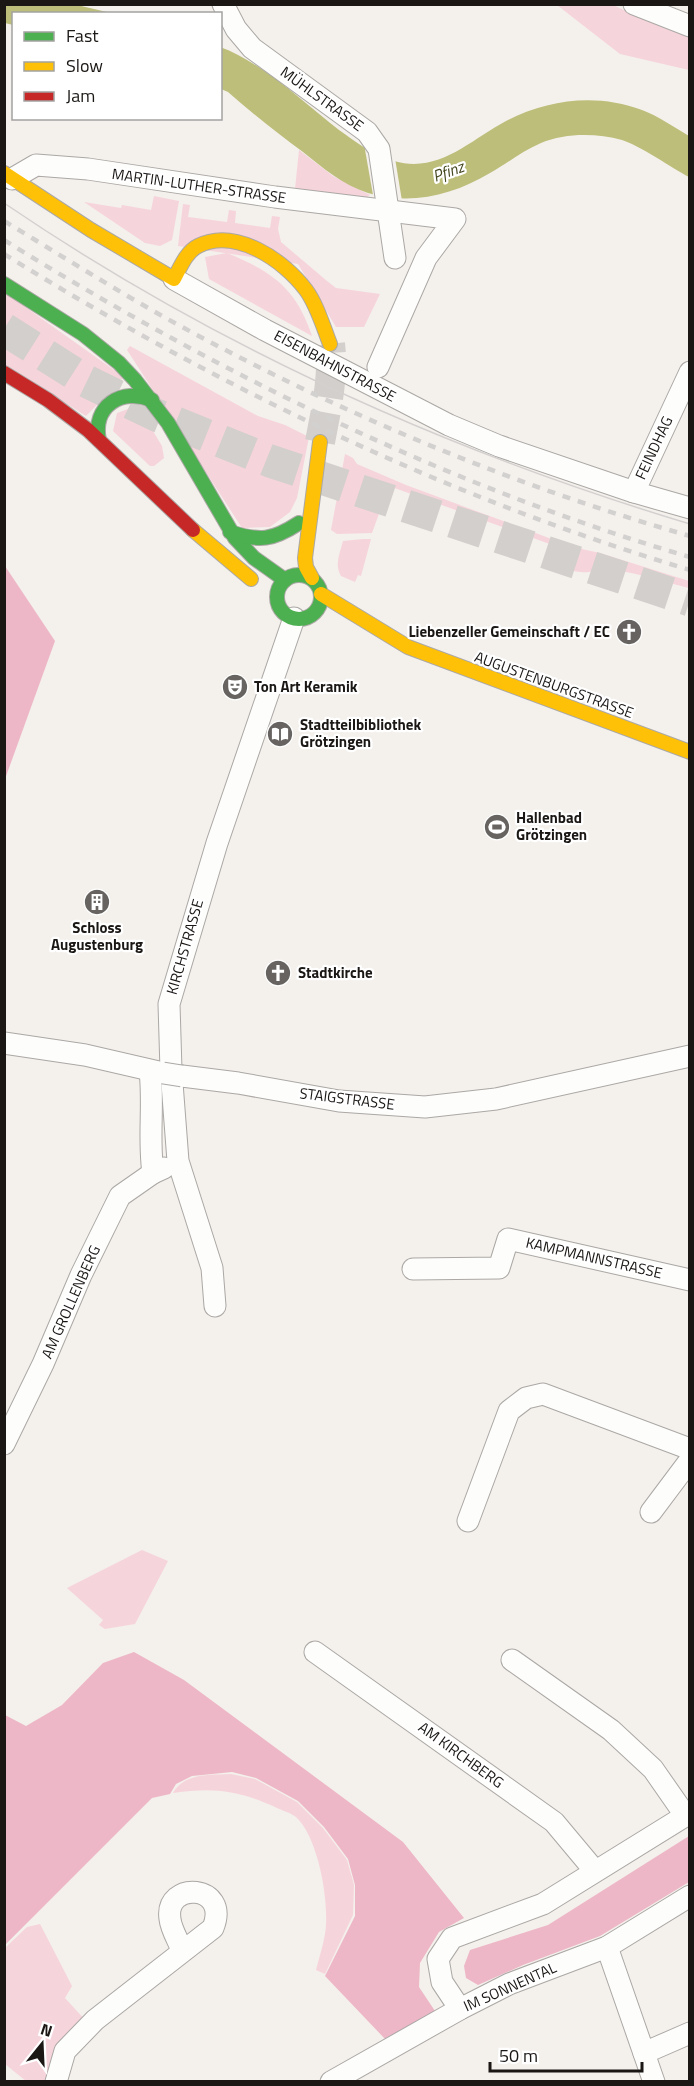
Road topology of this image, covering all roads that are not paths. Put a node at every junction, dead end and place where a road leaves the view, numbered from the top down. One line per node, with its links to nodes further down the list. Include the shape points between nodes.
1 (223, 4): 5 (street, MÜHLSTRASSE, via 252,48 367,132 379,149)
2 (634, 4): 3 (street)
3 (690, 26)
4 (8, 176): 5 (street, MARTIN-LUTHER-STRASSE, via 36,165); 7 (main road, EISENBAHNSTRASSE)
5 (388, 205): 6 (street, MÜHLSTRASSE, via 394,255); 6 (street, MARTIN-LUTHER-STRASSE, via 455,219)
6 (426, 258): 10 (street)
7 (174, 279): 9 (main road, via 199,246 230,241 249,247 293,274 319,314); 20 (street, EISENBAHNSTRASSE, via 449,425 498,446)
8 (4, 284): 13 (main road, via 111,354)
9 (330, 344)
10 (378, 367)
11 (690, 372): 20 (street, FEINDHAG)
12 (4, 373): 15 (main road)
13 (152, 400): 14 (main road); 15 (main road, via 139,395 114,401 97,424)
14 (177, 439): 17 (main road); 24 (main road)
15 (99, 440): 18 (main road)
16 (320, 442): 21 (main road)
17 (178, 465)
18 (129, 469): 19 (main road); 29 (main road, via 209,546)
19 (157, 479)
20 (634, 492): 22 (street, EISENBAHNSTRASSE)
21 (312, 497): 23 (main road); 27 (main road, via 305,558)
22 (690, 508)
23 (298, 523): 24 (main road, via 265,540); 25 (main road)
24 (230, 532): 26 (main road, via 246,551)
25 (293, 540)
26 (286, 575): 27 (main road); 29 (main road)
27 (312, 578): 28 (main road, AUGUSTENBURGSTRASSE)
28 (321, 594): 30 (main road, via 320,605); 32 (main road, AUGUSTENBURGSTRASSE)
29 (278, 601): 30 (main road, via 285,614)
30 (308, 618): 37 (street, KIRCHSTRASSE, via 217,843 169,1004)
31 (357, 633): 32 (main road, AUGUSTENBURGSTRASSE)
32 (408, 647): 33 (main road, AUGUSTENBURGSTRASSE)
33 (690, 752)
34 (4, 1043): 36 (street, STAIGSTRASSE, via 85,1055)
35 (690, 1056): 36 (street, STAIGSTRASSE, via 496,1099 425,1107 339,1101)
36 (165, 1073): 38 (street, via 153,1093)
37 (178, 1161): 38 (street); 41 (street, KIRCHSTRASSE, via 212,1268)
38 (153, 1173): 42 (street, AM GROLLENBERG, via 120,1197)
39 (413, 1269): 40 (street, KAMPMANNSTRASSE, via 499,1268 508,1239)
40 (690, 1280)
41 (215, 1306)
42 (4, 1444)
43 (690, 1449): 46 (street, via 543,1394 526,1398 509,1411)
44 (690, 1460): 45 (street)
45 (651, 1512)
46 (468, 1521)
47 (315, 1652): 50 (street, AM KIRCHBERG, via 554,1822)
48 (512, 1660): 49 (street, via 611,1730 653,1769)
49 (687, 1814): 50 (street)
50 (595, 1871): 54 (street, via 543,1904 452,1938 438,1959 442,1982)
51 (690, 1896): 52 (street, IM SONNENTAL)
52 (607, 1947): 54 (street, IM SONNENTAL, via 509,1984); 56 (street)
53 (182, 1950): 57 (street, via 80,2035 65,2051)
54 (460, 2009): 58 (street, IM SONNENTAL)
55 (690, 2033): 56 (street)
56 (644, 2053): 59 (street)
57 (56, 2082)
58 (331, 2082)
59 (654, 2082)

